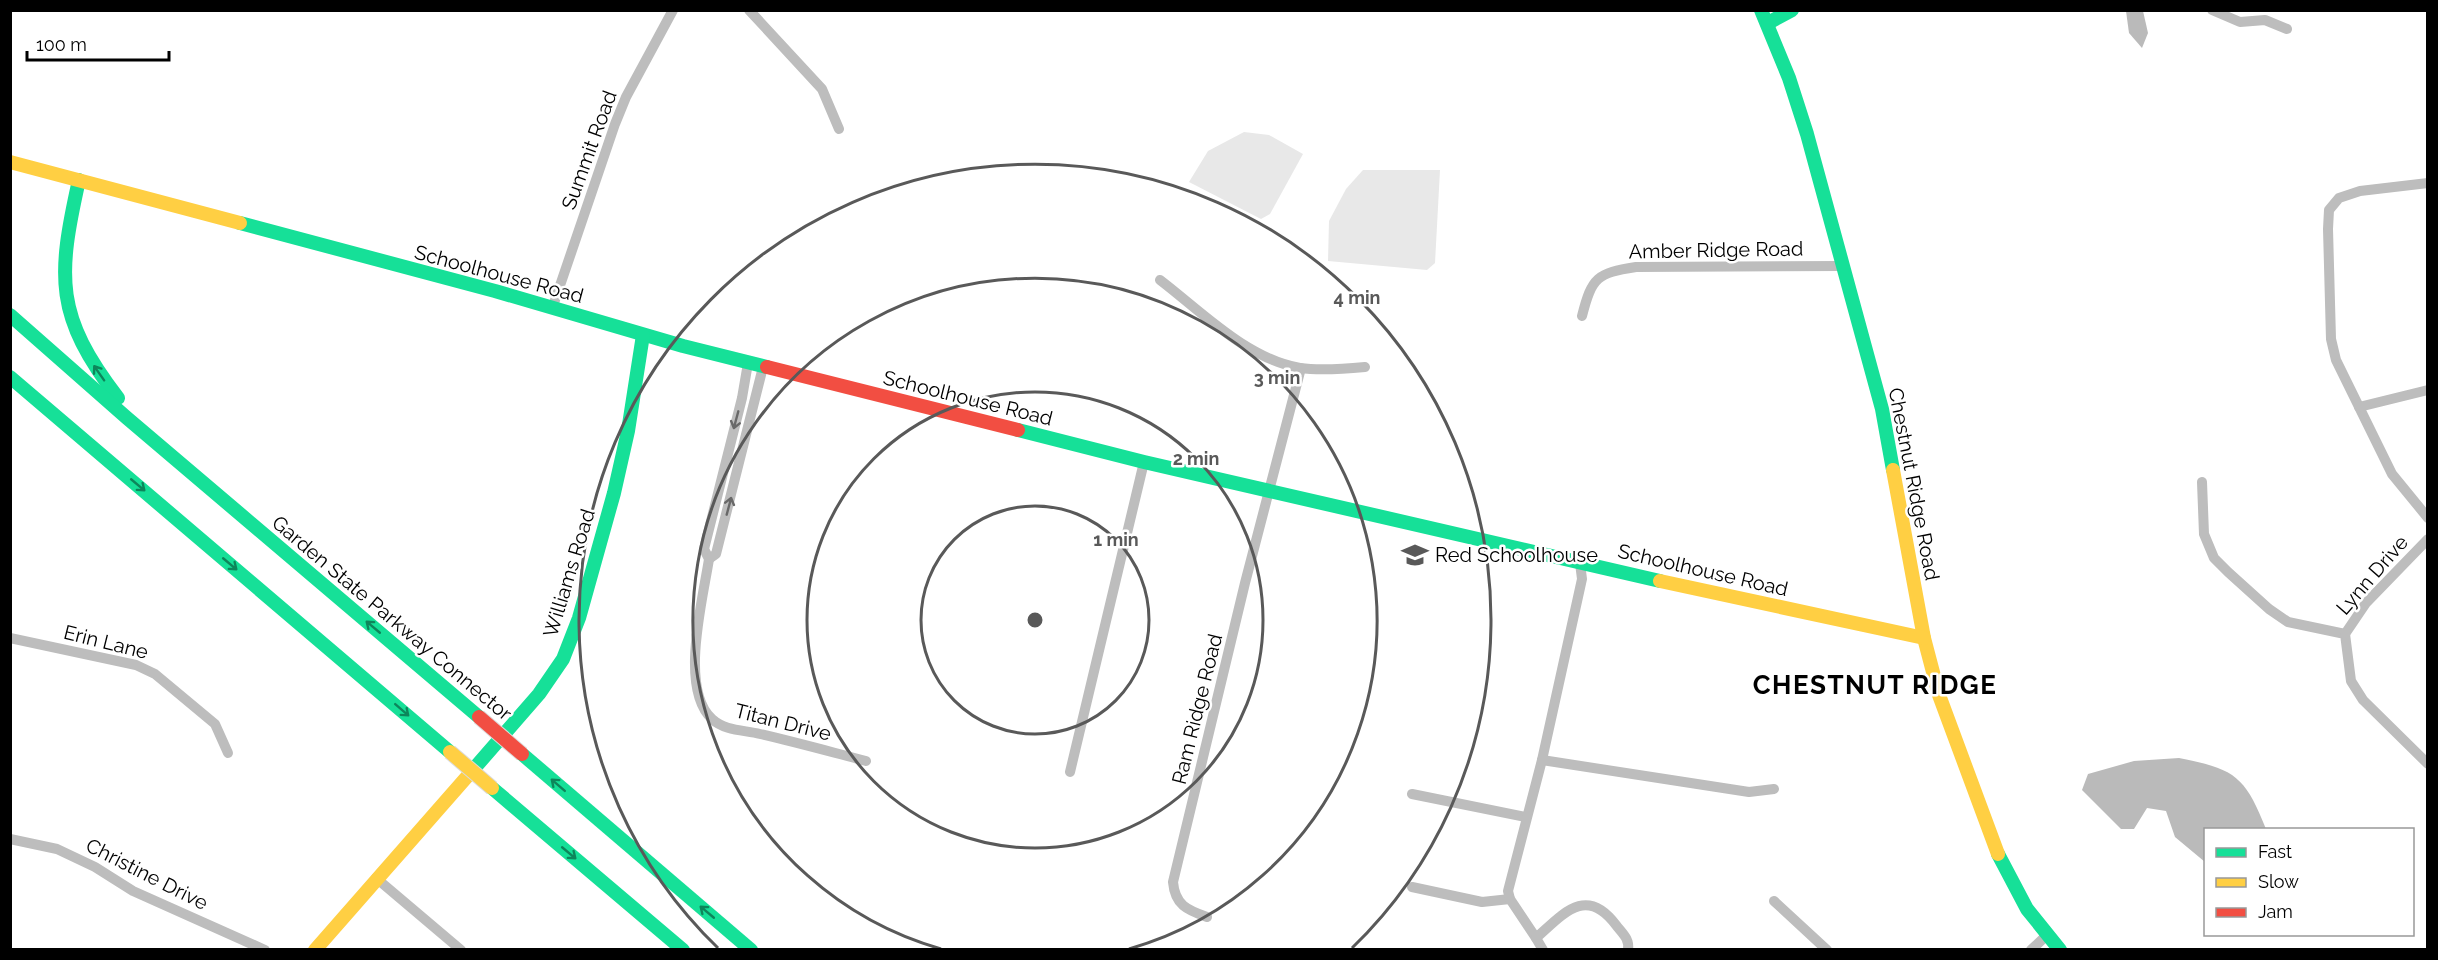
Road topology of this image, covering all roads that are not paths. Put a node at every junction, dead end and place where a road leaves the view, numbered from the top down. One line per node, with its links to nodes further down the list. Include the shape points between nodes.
1 (673, 10): 13 (street, Summit Road, via 615,124)
2 (749, 10): 7 (street, via 822,89)
3 (1792, 10): 5 (main road)
4 (2212, 10): 6 (street, via 2240,22 2265,20)
5 (1765, 17): 11 (main road, Chestnut Ridge Road, via 1807,134)
6 (2288, 29)
7 (839, 129)
8 (10, 162): 9 (main road, Schoolhouse Road)
9 (79, 180): 13 (main road, Schoolhouse Road); 26 (main road, one-way to 9, via 106,383 84,351 73,326 63,261)
10 (2427, 183): 24 (street, via 2360,191 2339,198 2329,210 2331,339 2336,360)
11 (1842, 266): 15 (street, Amber Ridge Road, via 1614,270 1598,278 1588,290); 36 (main road, Chestnut Ridge Road, via 1882,409)
12 (1160, 280): 20 (street, via 1245,348)
13 (552, 309): 16 (main road, Schoolhouse Road)
14 (10, 315): 26 (main road, Garden State Parkway Connector)
15 (1582, 316)
16 (643, 335): 17 (main road, Schoolhouse Road); 46 (main road, Williams Road, via 614,493 579,618 563,659 539,694)
17 (748, 363): 18 (main road, Schoolhouse Road); 32 (street, Titan Drive, one-way to 32, via 704,549)
18 (763, 367): 27 (main road, Schoolhouse Road); 32 (street, Titan Drive, one-way to 18, via 716,554)
19 (1365, 367): 20 (street)
20 (1301, 368): 29 (street, Ram Ridge Road)
21 (10, 377): 25 (main road)
22 (10, 388): 25 (main road)
23 (2427, 390): 24 (street)
24 (2360, 407): 30 (street, via 2392,474)
25 (93, 447): 57 (main road, one-way to 57, bridge)
26 (164, 449): 58 (main road, Garden State Parkway Connector, one-way to 26, bridge)
27 (1144, 462): 29 (main road, Schoolhouse Road); 41 (street)
28 (2202, 482): 34 (street, via 2204,534 2214,558 2288,622)
29 (1270, 492): 33 (main road, Schoolhouse Road); 50 (street, Ram Ridge Road, via 1173,882 1179,903)
30 (2427, 518)
31 (2427, 539): 34 (street, Lynn Drive, via 2366,603)
32 (709, 559): 38 (street, Titan Drive, via 694,666 701,703 711,718 724,727)
33 (1580, 563): 36 (main road, Schoolhouse Road); 39 (street, via 1582,579)
34 (2345, 634): 40 (street, via 2351,681 2363,700)
35 (10, 638): 37 (street, Erin Lane, via 136,665 155,674 215,724)
36 (1924, 638): 51 (main road, Chestnut Ridge Road, via 1952,735 1995,849 2027,909)
37 (228, 753)
38 (866, 760)
39 (1542, 760): 42 (street, via 1749,792); 44 (street)
40 (2427, 764)
41 (1070, 772)
42 (1774, 789)
43 (1412, 794): 44 (street)
44 (1526, 817): 48 (street, via 1508,891)
45 (10, 839): 54 (street, Christine Drive, via 57,849 134,891)
46 (376, 878): 55 (main road, Williams Road); 56 (street)
47 (1412, 886): 48 (street, via 1482,902)
48 (1510, 899): 52 (street)
49 (1773, 901): 53 (street)
50 (1207, 917)
51 (2046, 935): 61 (street); 62 (main road, Chestnut Ridge Road)
52 (1536, 938): 59 (street); 60 (street, via 1568,910 1588,905 1607,913 1628,940)
53 (1820, 947)
54 (265, 950)
55 (315, 950)
56 (461, 950)
57 (683, 950)
58 (751, 950)
59 (1543, 950)
60 (1628, 950)
61 (2031, 950)
62 (2060, 950)

